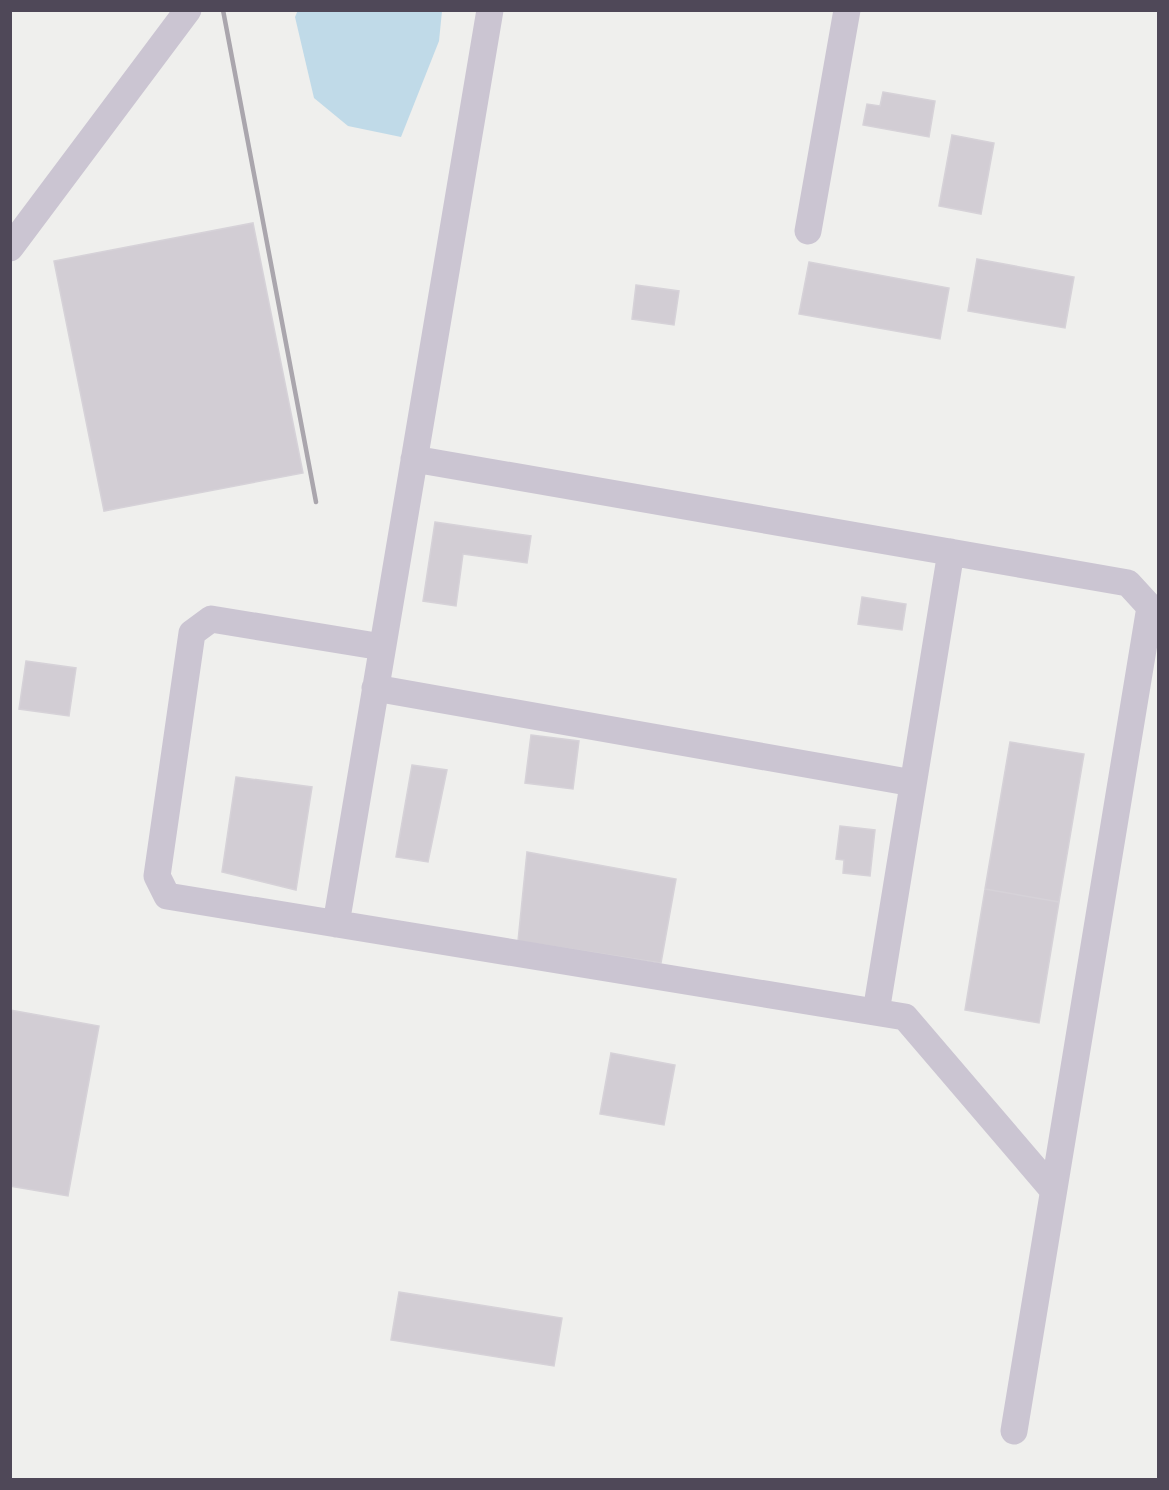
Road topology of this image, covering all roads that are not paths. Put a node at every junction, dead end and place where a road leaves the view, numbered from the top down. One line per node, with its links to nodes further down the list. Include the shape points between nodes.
1 (188, 10): 5 (lane)
2 (490, 10): 6 (lane)
3 (847, 10): 4 (lane)
4 (808, 231)
5 (10, 248)
6 (414, 459): 7 (lane); 8 (lane)
7 (951, 552): 10 (lane); 13 (lane, via 1128,583 1150,607)
8 (382, 647): 9 (lane); 11 (lane, via 211,619 192,633 157,876 167,896)
9 (375, 688): 10 (lane); 11 (lane)
10 (913, 783): 12 (lane)
11 (336, 924): 12 (lane)
12 (876, 1012): 13 (lane, via 905,1017)
13 (1053, 1190): 14 (lane)
14 (1014, 1431)

